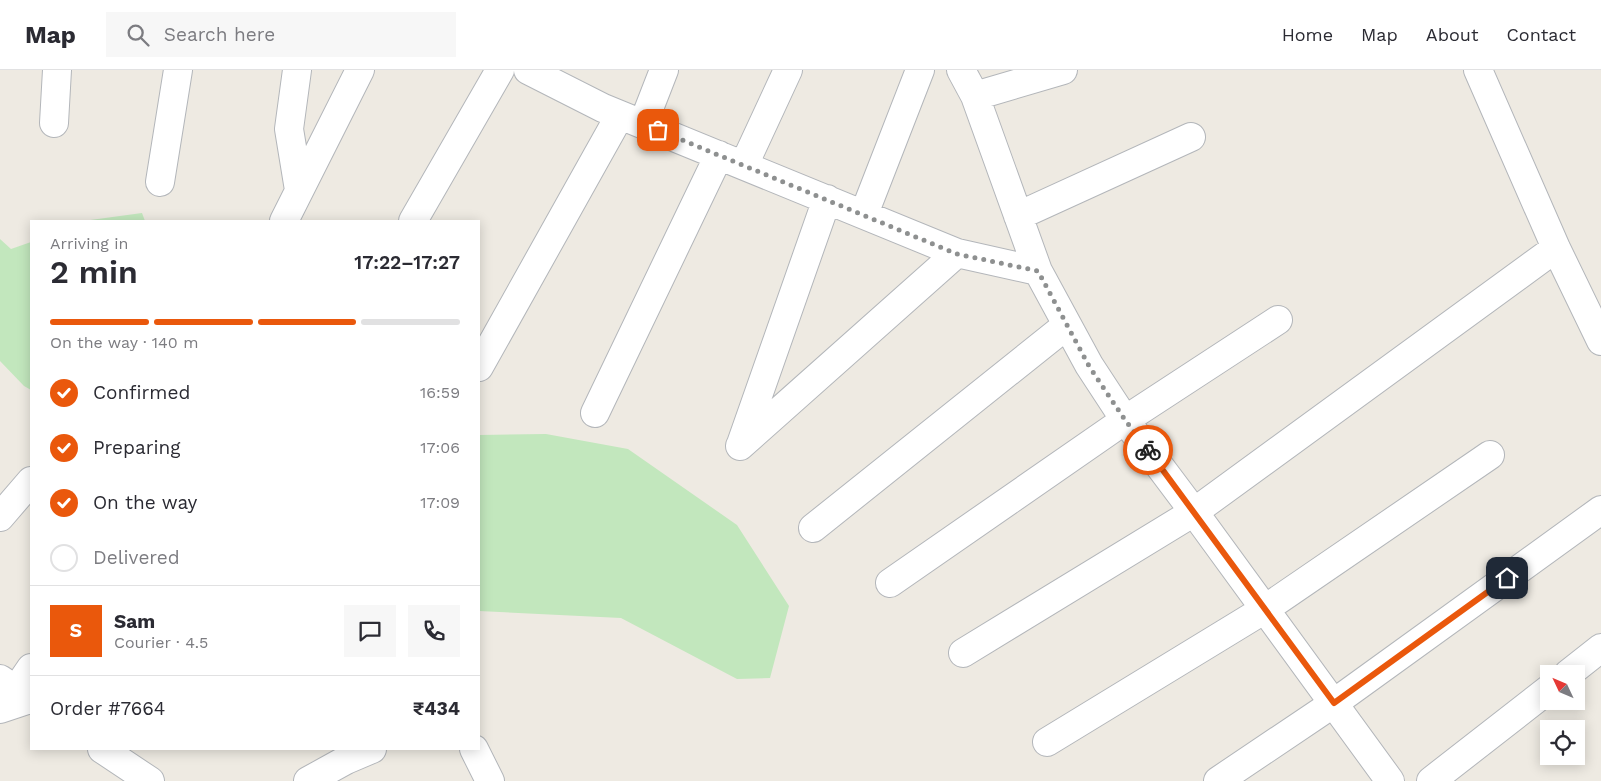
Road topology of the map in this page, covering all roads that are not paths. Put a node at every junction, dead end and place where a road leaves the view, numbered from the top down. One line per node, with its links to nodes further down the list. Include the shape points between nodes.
1 (57, 70): 15 (street)
2 (178, 70): 19 (street)
3 (297, 70): 20 (street, via 289,130)
4 (360, 70): 20 (street)
5 (500, 70): 25 (street)
6 (664, 70): 14 (street)
7 (788, 70): 18 (street)
8 (920, 70): 22 (street)
9 (961, 70): 13 (street)
10 (1063, 70): 13 (street)
11 (1478, 70): 26 (street)
12 (541, 73): 14 (street, via 602,108)
13 (975, 96): 23 (street)
14 (631, 120): 17 (street); 32 (street)
15 (54, 123)
16 (1191, 137): 23 (street)
17 (719, 155): 18 (street); 33 (street)
18 (744, 165): 21 (street)
19 (160, 182)
20 (300, 190): 24 (street)
21 (827, 199): 22 (street); 27 (street, via 740,446)
22 (864, 214): 27 (street)
23 (1018, 216): 28 (street)
24 (285, 220)
25 (414, 220)
26 (1556, 248): 31 (street); 38 (street)
27 (957, 254): 28 (street)
28 (1038, 271): 30 (street)
29 (1278, 320): 34 (street)
30 (1067, 325): 34 (street, via 1089,366); 40 (street)
31 (1600, 337)
32 (480, 366)
33 (595, 412)
34 (1125, 420): 38 (street); 41 (street)
35 (1490, 455): 42 (street)
36 (30, 482): 39 (street)
37 (1601, 510): 49 (street)
38 (1194, 512): 42 (street); 44 (street)
39 (0, 518)
40 (813, 528)
41 (890, 583)
42 (1264, 609): 49 (street); 50 (street)
43 (1601, 648): 45 (street)
44 (963, 653)
45 (1579, 665)
46 (30, 670): 47 (street)
47 (15, 696)
48 (1540, 696): 59 (street)
49 (1334, 703): 57 (street); 58 (street)
50 (1046, 742)
51 (104, 750): 55 (street)
52 (370, 750): 54 (street, via 346,760)
53 (474, 750): 56 (street)
54 (320, 778)
55 (150, 781)
56 (490, 781)
57 (1218, 781)
58 (1390, 781)
59 (1431, 781)

